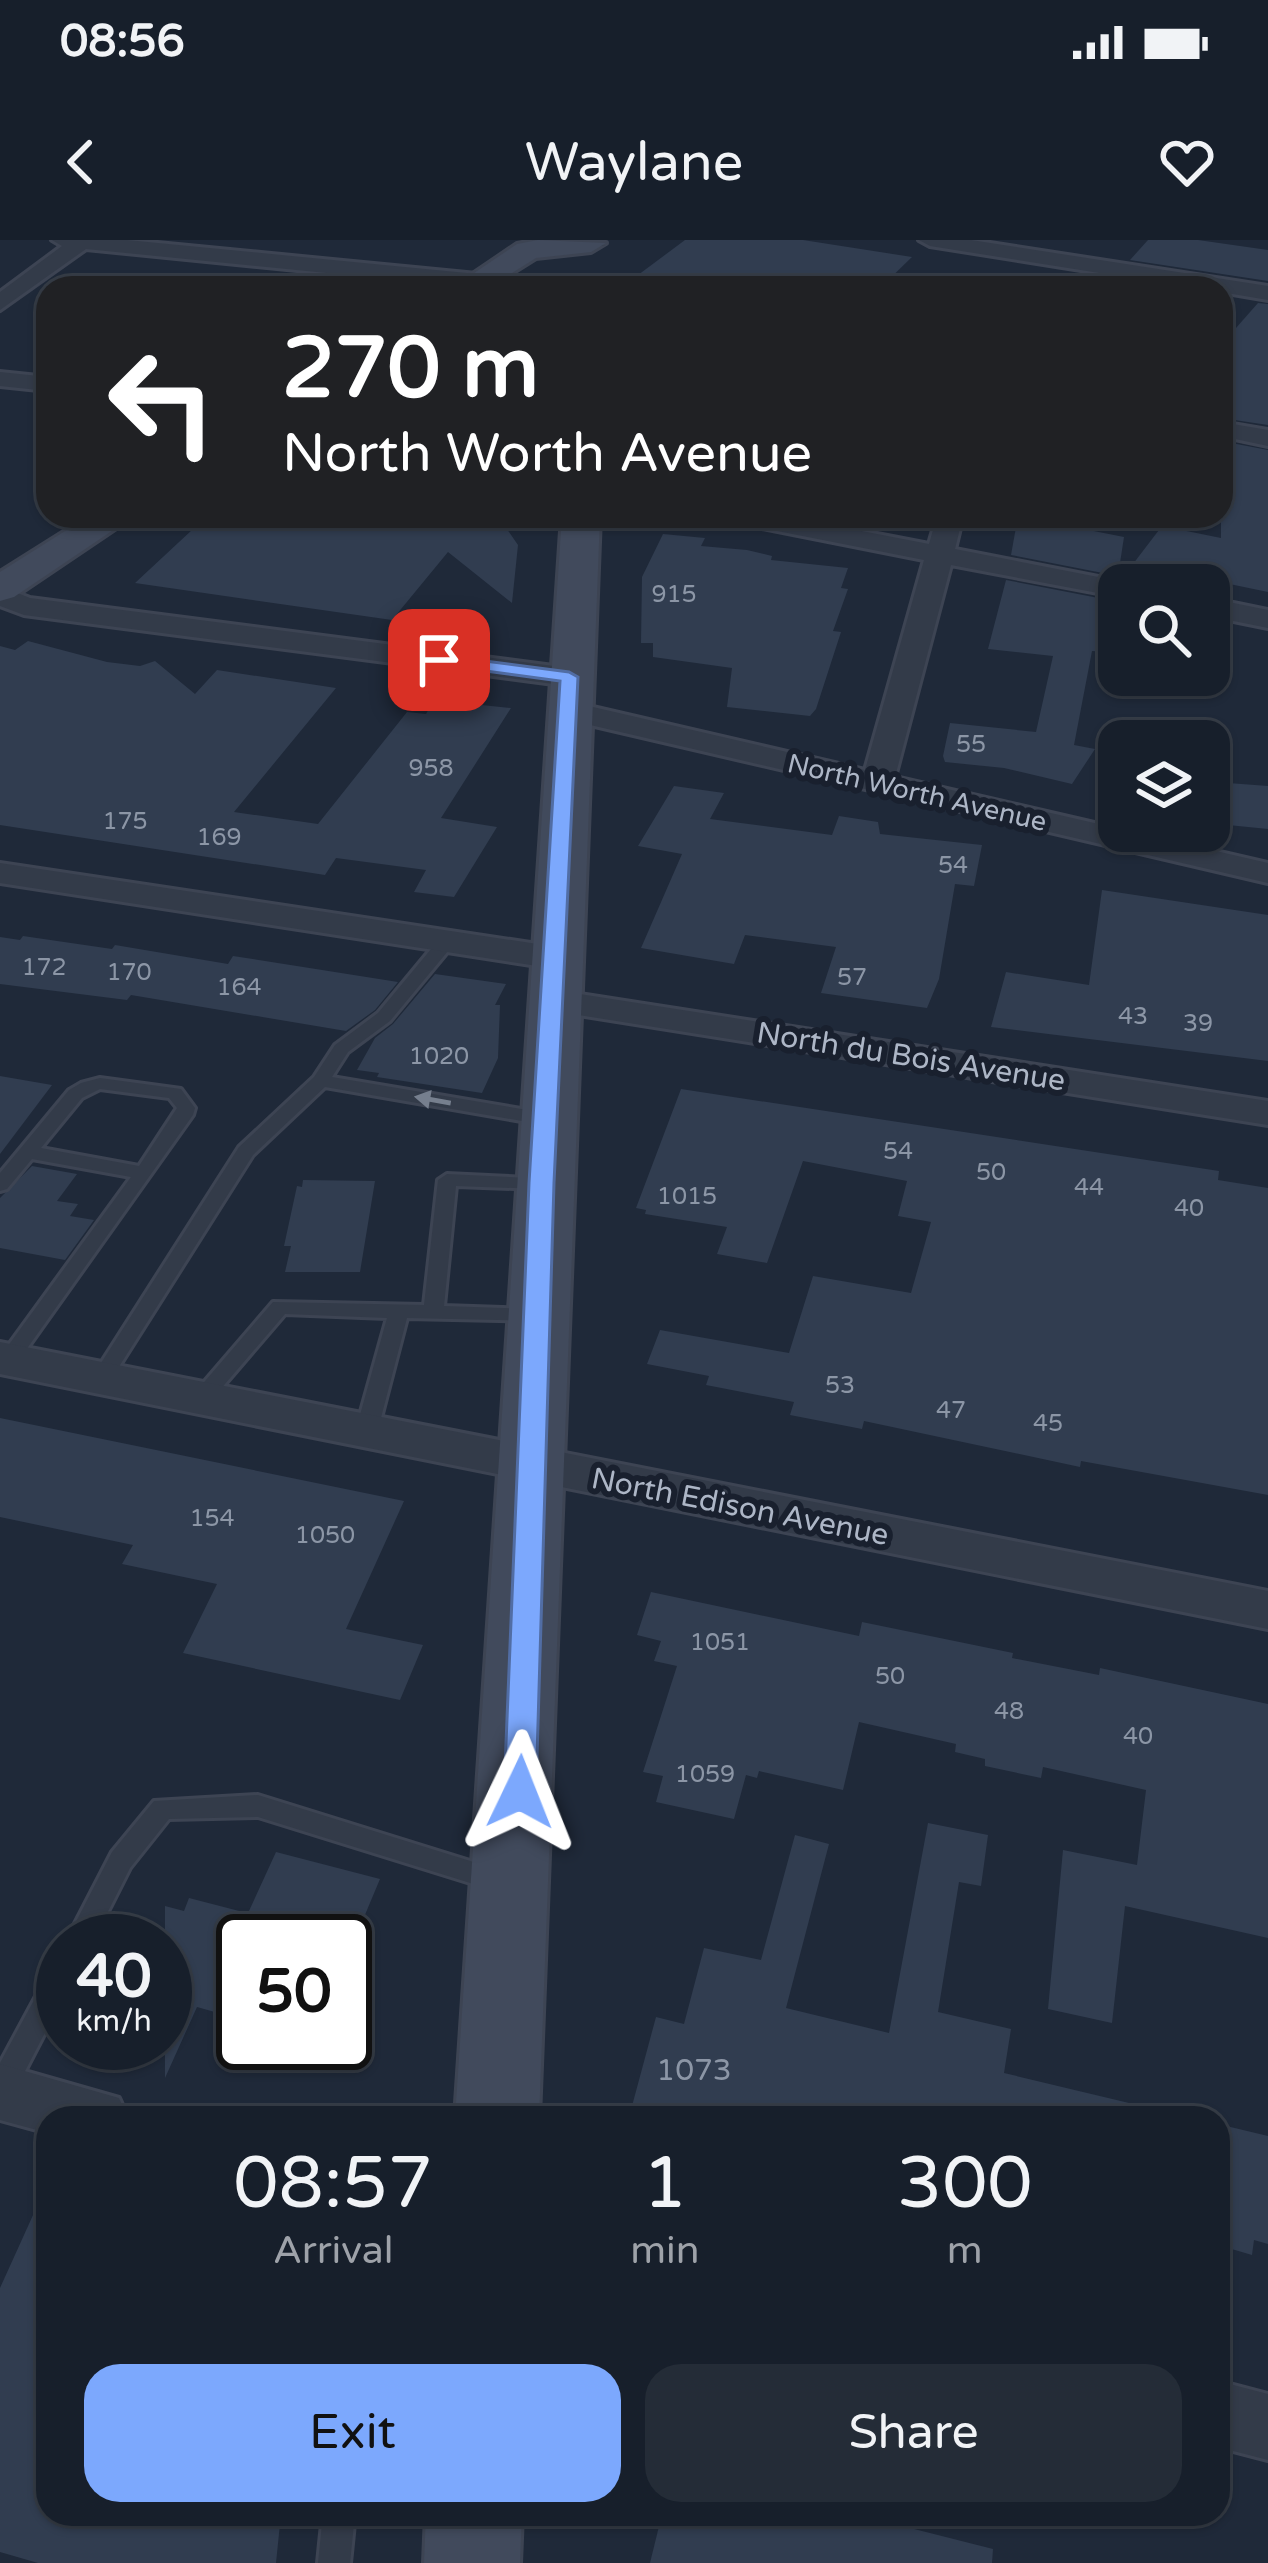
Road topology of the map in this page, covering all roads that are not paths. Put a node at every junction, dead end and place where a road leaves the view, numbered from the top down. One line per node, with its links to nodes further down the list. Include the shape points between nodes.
1 (930, 240): 5 (street)
2 (1076, 240): 5 (street)
3 (76, 241): 6 (street); 11 (street)
4 (591, 251): 7 (main road, via 528,250)
5 (1048, 268): 8 (street)
6 (398, 276)
7 (485, 276)
8 (1118, 276)
9 (1233, 289): 10 (street)
10 (1268, 293)
11 (0, 303)
12 (0, 379): 13 (street)
13 (36, 383)
14 (1233, 431): 15 (street)
15 (1268, 438)
16 (97, 528): 22 (main road)
17 (579, 528): 25 (main road)
18 (805, 528): 20 (street)
19 (947, 528): 20 (street)
20 (940, 554): 21 (street); 26 (street)
21 (1098, 586)
22 (0, 592): 25 (street, North Worth Avenue, via 24,606)
23 (1230, 611): 24 (street)
24 (1268, 619)
25 (568, 693): 26 (street, North Worth Avenue); 30 (main road)
26 (877, 783): 28 (street, North Worth Avenue)
27 (0, 873): 29 (street, North du Bois Avenue)
28 (1268, 873)
29 (447, 941): 30 (street, North du Bois Avenue); 31 (lane, via 374,1027 341,1049)
30 (555, 980): 32 (street, North du Bois Avenue); 33 (main road)
31 (321, 1081): 33 (lane, one-way to 31); 42 (lane, via 246,1150)
32 (1268, 1113)
33 (546, 1119): 36 (main road)
34 (28, 1152): 35 (lane); 35 (lane, via 89,1082 175,1093 184,1115); 37 (lane)
35 (144, 1173): 41 (lane)
36 (542, 1183): 39 (lane, via 447,1180); 40 (main road)
37 (0, 1185)
38 (399, 1311): 39 (lane); 43 (lane, via 280,1307); 44 (lane)
39 (433, 1312): 40 (lane)
40 (538, 1316): 45 (main road)
41 (4, 1359): 42 (street, North Edison Avenue)
42 (101, 1379): 43 (street, North Edison Avenue)
43 (200, 1400): 44 (street, North Edison Avenue)
44 (366, 1433): 45 (street, North Edison Avenue)
45 (533, 1467): 46 (street, North Edison Avenue); 47 (main road)
46 (1268, 1610)
47 (514, 1885): 48 (lane, via 258,1806 163,1809 121,1860); 52 (main road)
48 (93, 1914)
49 (36, 2022): 50 (lane)
50 (0, 2091): 51 (street)
51 (54, 2106)
52 (498, 2106)
53 (1230, 2417): 54 (street)
54 (1268, 2427)
55 (338, 2526): 57 (lane)
56 (474, 2526): 58 (main road)
57 (334, 2563)
58 (472, 2563)

